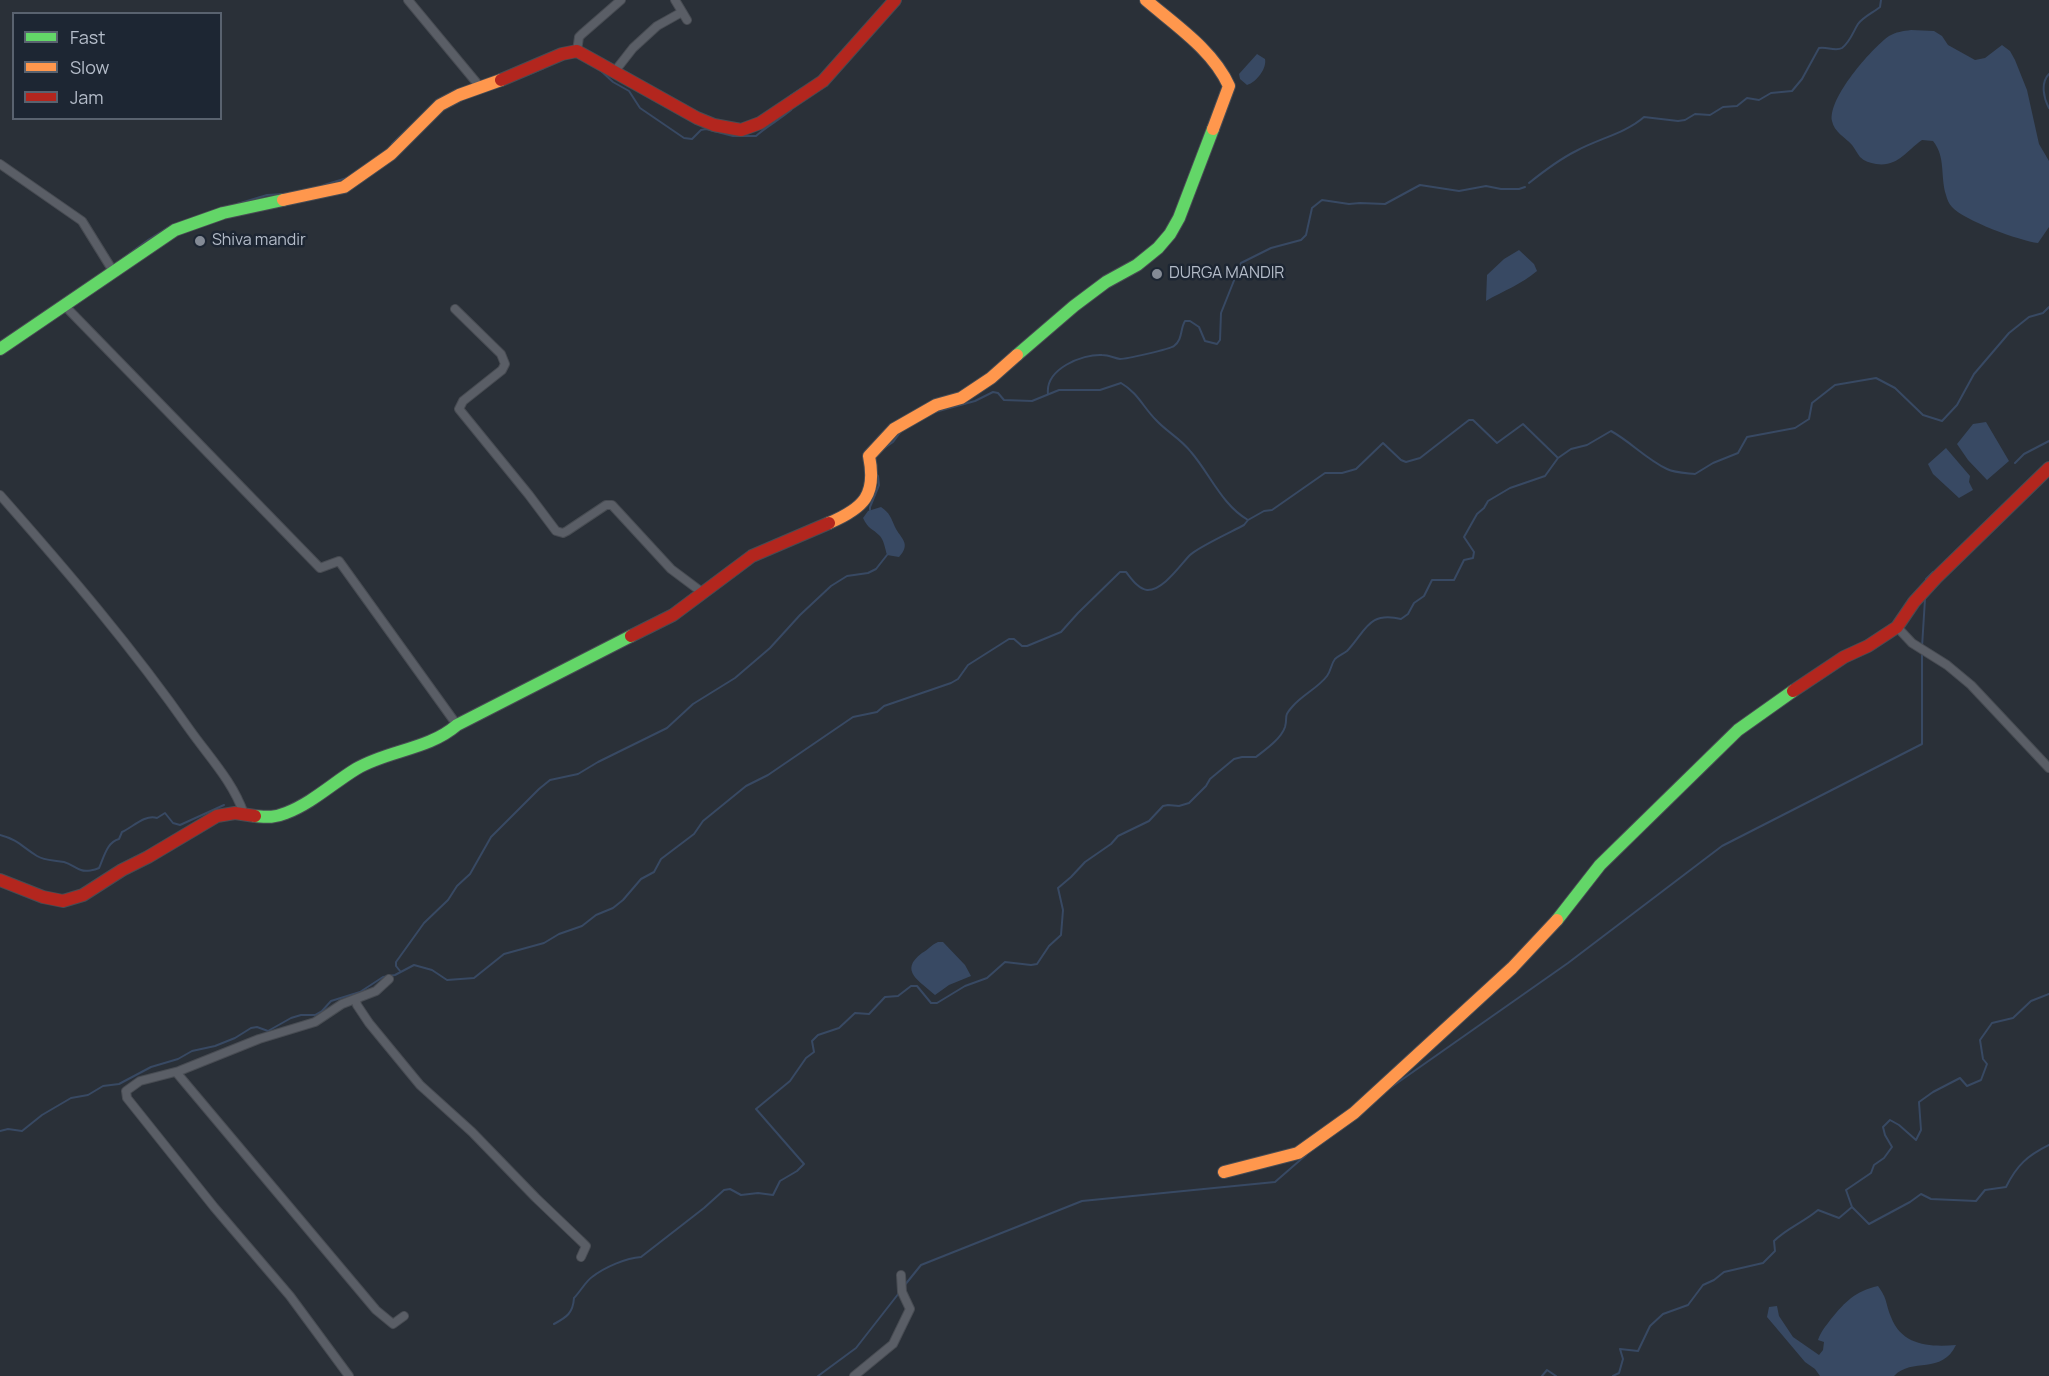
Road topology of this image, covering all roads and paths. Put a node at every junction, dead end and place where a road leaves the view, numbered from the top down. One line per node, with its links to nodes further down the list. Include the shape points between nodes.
1 (408, 0): 8 (street)
2 (621, 0): 6 (street, via 579,37)
3 (675, 0): 7 (street, via 684,16 657,26)
4 (895, 0): 7 (street, via 823,81 752,127 741,130 697,118)
5 (1146, 0): 16 (street, via 1214,62 1229,86 1175,226 1151,255 1074,306 991,378 961,398 936,405 894,429 868,456 874,478 872,488 851,514 752,556)
6 (577, 51): 7 (street); 8 (street)
7 (615, 71)
8 (481, 88): 10 (street, via 440,105 391,154 344,187 199,220 175,230)
9 (0, 164): 10 (street, via 82,221)
10 (113, 272): 11 (street)
11 (64, 305): 13 (street); 18 (street, via 320,568 339,561)
12 (455, 309): 16 (street, via 501,354 505,364 463,401 459,410 556,531 564,533 606,505 612,505 671,569)
13 (0, 349)
14 (2049, 468): 17 (street, via 1936,578)
15 (0, 495): 20 (street, via 92,600 167,697 237,795)
16 (703, 593): 18 (street, via 673,615)
17 (1897, 627): 19 (street, via 1912,643 1971,685); 25 (street, via 1819,673 1738,730 1600,865 1549,930 1512,968 1354,1113 1298,1154)
18 (457, 725): 20 (street, via 444,736 358,768 289,812 272,818)
19 (2049, 768)
20 (244, 814): 21 (street, via 217,816 83,896 63,901)
21 (0, 880)
22 (389, 979): 23 (street, via 376,991)
23 (356, 1000): 24 (street, via 342,1004 315,1022); 26 (street, via 369,1023 420,1084 586,1246)
24 (176, 1072): 28 (street, via 376,1310 393,1324); 29 (street, via 141,1081 126,1090 127,1098 290,1296)
25 (1224, 1172)
26 (580, 1257)
27 (901, 1275): 30 (street, via 909,1309 893,1344)
28 (404, 1316)
29 (349, 1376)
30 (854, 1376)

